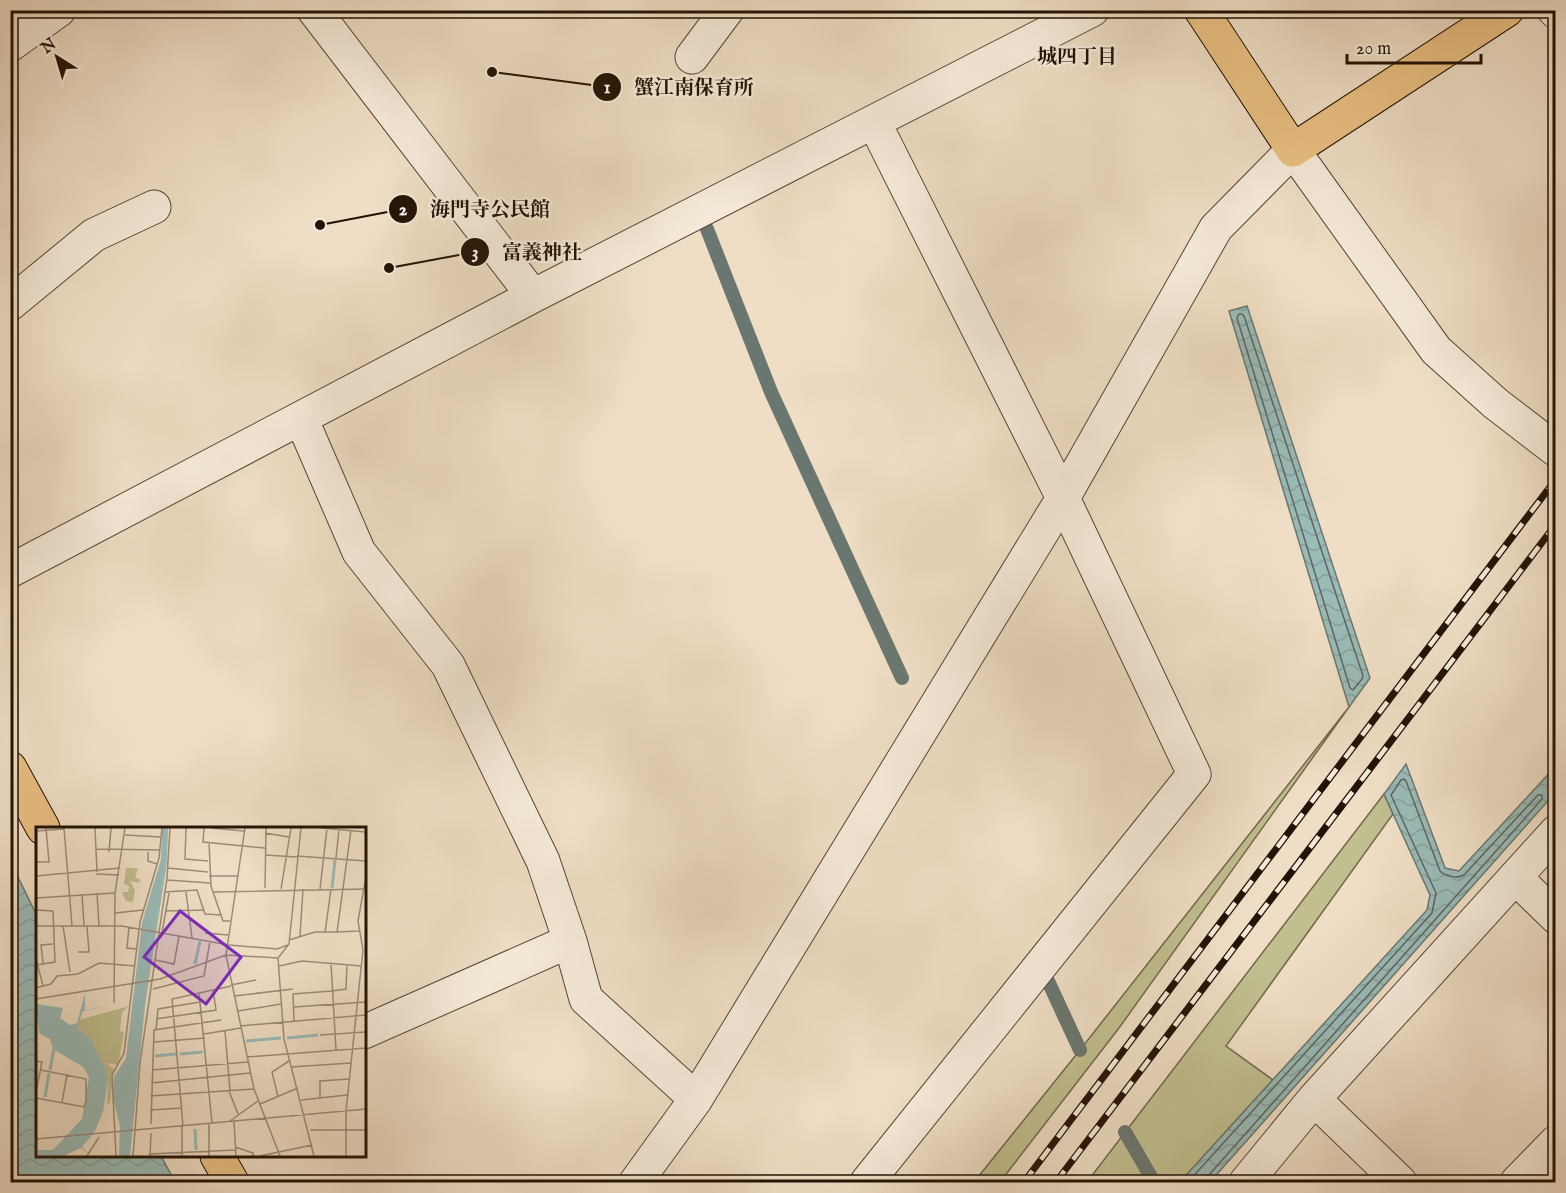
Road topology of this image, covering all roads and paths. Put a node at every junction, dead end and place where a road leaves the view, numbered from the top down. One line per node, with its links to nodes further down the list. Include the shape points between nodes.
1 (59, 10): 7 (street)
2 (314, 10): 12 (street)
3 (727, 10): 8 (street)
4 (1092, 10): 9 (street)
5 (1201, 10): 10 (main road)
6 (1507, 10): 10 (main road)
7 (10, 45)
8 (692, 57)
9 (874, 122): 12 (street); 16 (street)
10 (1293, 150): 15 (street, via 1436,350); 16 (street, via 1215,228)
11 (154, 207): 13 (street, via 94,235)
12 (533, 296): 14 (street)
13 (10, 304)
14 (301, 418): 17 (street); 23 (street, via 359,552 448,664 543,861)
15 (1556, 450)
16 (1063, 498): 25 (street); 31 (street, via 1194,774)
17 (10, 572)
18 (10, 768): 19 (main road)
19 (42, 827)
20 (1556, 832): 21 (street)
21 (1515, 877): 22 (street); 26 (street)
22 (1556, 917)
23 (570, 940): 24 (street); 25 (street, via 586,999)
24 (366, 1031)
25 (696, 1099): 30 (street)
26 (1314, 1099): 32 (street); 33 (street)
27 (1556, 1142): 34 (street)
28 (218, 1157): 29 (main road)
29 (232, 1182)
30 (636, 1182)
31 (867, 1182)
32 (1246, 1182)
33 (1400, 1182)
34 (1517, 1182)

